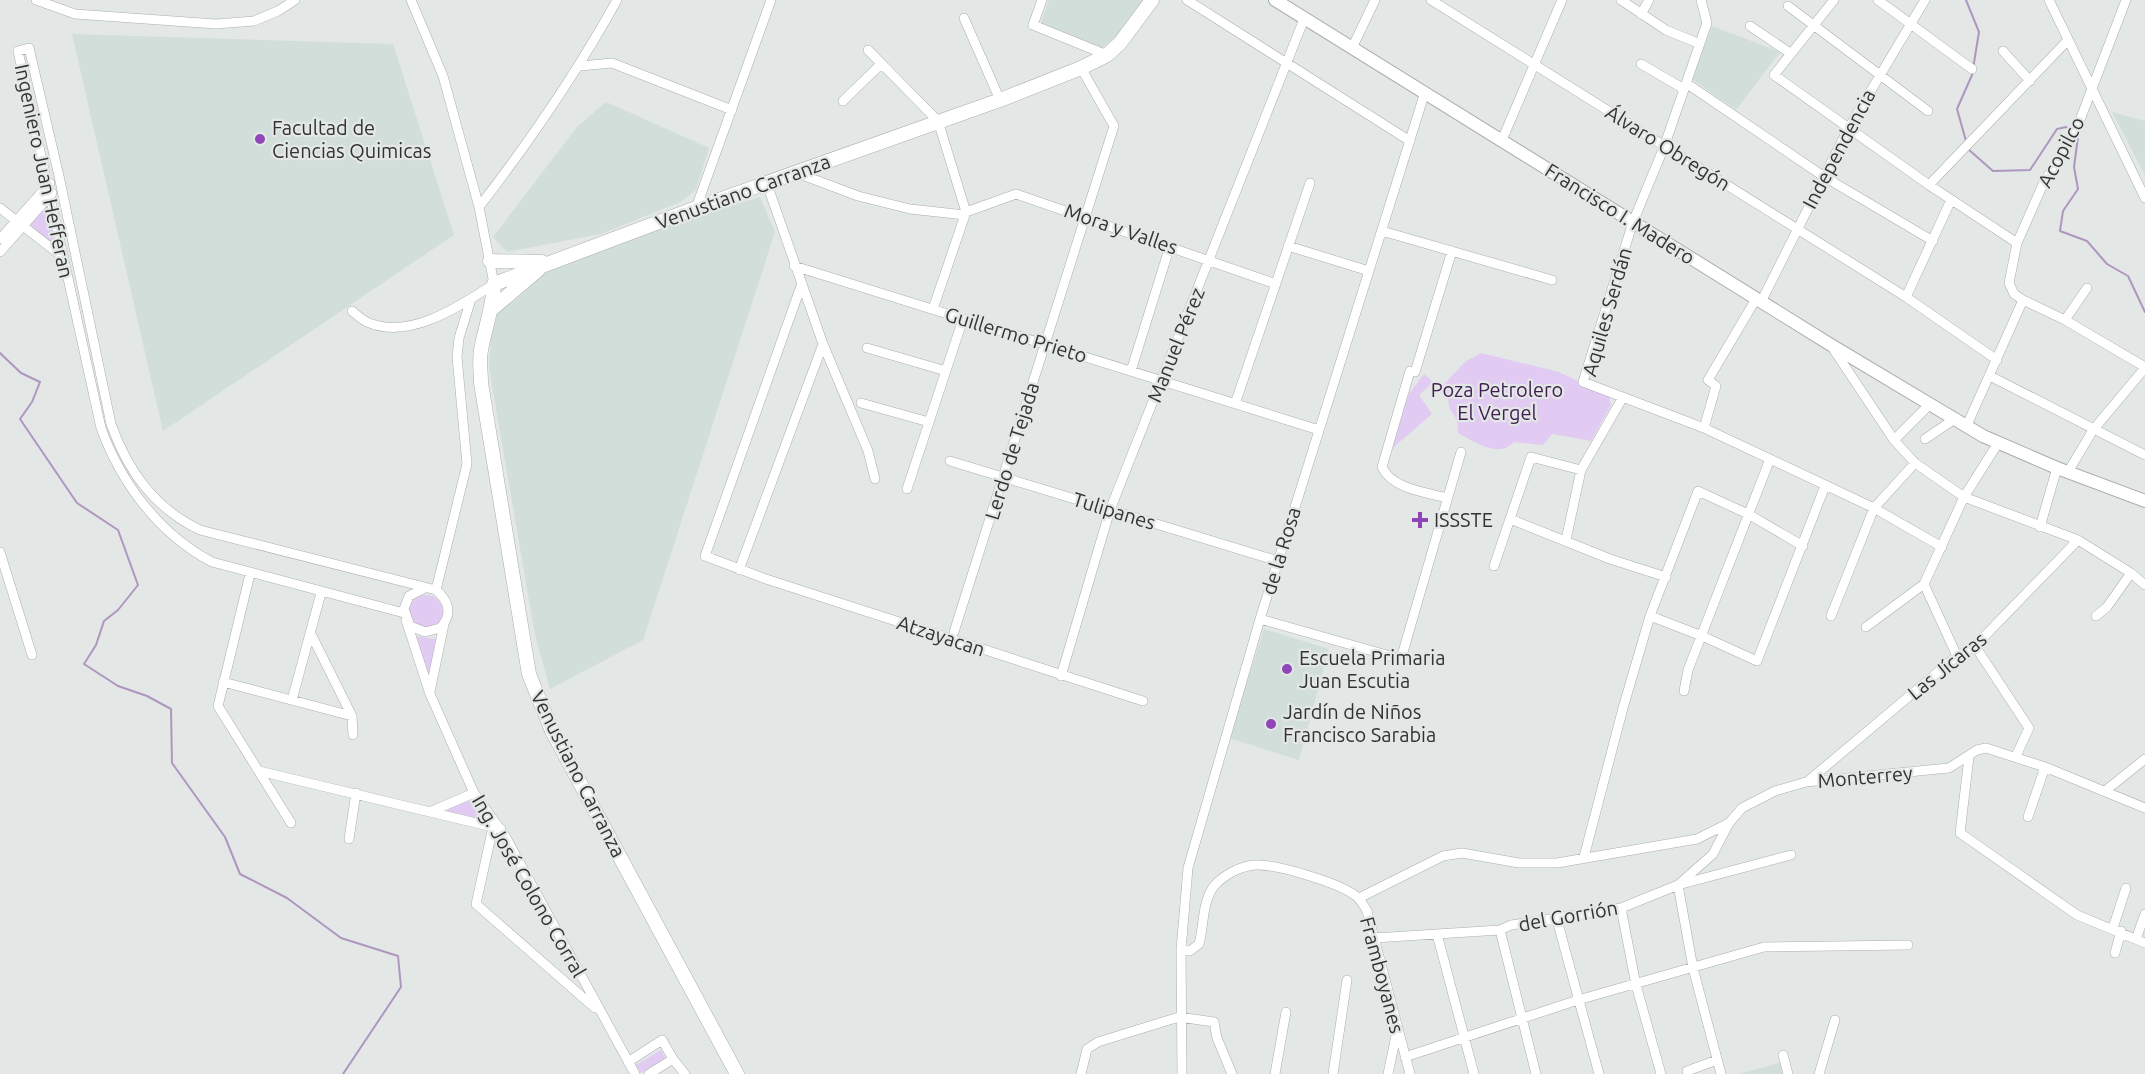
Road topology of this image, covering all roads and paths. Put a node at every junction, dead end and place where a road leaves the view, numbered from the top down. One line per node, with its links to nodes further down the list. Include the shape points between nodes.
1 (36, 0): 2 (street, via 75,14 216,24 254,21)
2 (295, 0)
3 (411, 0): 66 (street, Venustiano Carranza, via 443,76)
4 (617, 0): 40 (street)
5 (771, 0): 50 (street)
6 (1042, 0): 35 (street, via 1033,25)
7 (1152, 0): 35 (main road, Venustiano Carranza, via 1130,33)
8 (1187, 0): 39 (street)
9 (1275, 0): 25 (street, Francisco I. Madero)
10 (1375, 0): 31 (street)
11 (1431, 0): 37 (street, Álvaro Obregón)
12 (1550, 0): 21 (street)
13 (1621, 0): 23 (street)
14 (1649, 0): 23 (street)
15 (1701, 0): 30 (street, Aquiles Serdán, via 1707,23)
16 (1834, 0): 28 (street)
17 (1878, 0): 26 (street)
18 (1925, 0): 26 (street, Independencia)
19 (2049, 0): 29 (street)
20 (2126, 0): 46 (street, Acopilco)
21 (1561, 3): 37 (street)
22 (1788, 6): 28 (street)
23 (1641, 14): 30 (street)
24 (964, 18): 48 (street)
25 (1304, 19): 31 (street, Francisco I. Madero); 39 (street, Manuel Pérez)
26 (1910, 23): 42 (street); 43 (street, Independencia)
27 (1750, 26): 34 (street)
28 (1813, 26): 34 (street); 43 (street)
29 (2068, 40): 44 (street); 46 (street)
30 (1700, 44): 45 (street, Aquiles Serdán)
31 (1352, 48): 47 (street, Francisco I. Madero)
32 (868, 50): 36 (street)
33 (2003, 51): 44 (street)
34 (1790, 53): 53 (street, via 1774,75)
35 (1107, 55): 41 (main road, Venustiano Carranza)
36 (882, 64): 49 (street); 52 (street)
37 (1536, 64): 54 (street); 56 (street, Álvaro Obregón)
38 (1641, 64): 45 (street)
39 (1286, 65): 55 (street); 84 (street, Manuel Pérez)
40 (580, 66): 50 (street, via 612,63); 66 (street)
41 (1082, 68): 48 (main road, Venustiano Carranza); 70 (street, Lerdo de Tejada, via 1114,126)
42 (1972, 69)
43 (1879, 75): 51 (street); 53 (street, Independencia)
44 (2030, 81): 62 (street)
45 (1685, 86): 56 (street, Aquiles Serdán); 58 (street)
46 (2093, 86): 64 (street); 77 (street, Acopilco, via 2076,133 2044,182)
47 (1425, 92): 54 (street, Francisco I. Madero); 55 (street, de la Rosa)
48 (1000, 100): 52 (main road, Venustiano Carranza)
49 (843, 101)
50 (732, 110): 68 (street)
51 (1928, 111)
52 (938, 121): 57 (main road, Venustiano Carranza); 69 (street)
53 (1848, 129): 58 (street, Independencia); 62 (street)
54 (1502, 140): 71 (street, Francisco I. Madero)
55 (1410, 141): 74 (street, de la Rosa)
56 (1664, 147): 71 (street, Aquiles Serdán); 73 (street, Álvaro Obregón)
57 (797, 173): 61 (main road, Venustiano Carranza); 69 (street, via 858,196 910,209)
58 (1823, 176): 73 (street, Independencia); 76 (street)
59 (60, 181): 63 (street); 63 (street, Ingeniero Juan Hefferan, via 29,48 18,51); 82 (street, Ingeniero Juan Hefferan)
60 (1310, 183): 79 (street)
61 (767, 184): 68 (main road, Venustiano Carranza); 87 (street)
62 (1929, 185): 65 (street)
63 (48, 190): 72 (street); 83 (street, Ingeniero Juan Hefferan)
64 (2145, 198)
65 (1951, 200): 76 (street); 77 (street)
66 (479, 207): 85 (street, Venustiano Carranza)
67 (0, 208): 72 (street)
68 (696, 208): 86 (main road, Venustiano Carranza)
69 (966, 214): 70 (street, Mora y Valles, via 1016,194); 99 (street)
70 (1085, 216): 78 (street, Mora y Valles); 104 (street, Lerdo de Tejada)
71 (1633, 222): 96 (street, Francisco I. Madero); 113 (street, Aquiles Serdán, via 1583,382)
72 (18, 223): 75 (street); 81 (street); 83 (street)
73 (1796, 228): 94 (street, Álvaro Obregón); 96 (street, Independencia)
74 (1382, 231): 80 (street); 88 (street, de la Rosa)
75 (0, 239)
76 (1933, 241): 94 (street)
77 (2017, 243): 97 (street, Acopilco, via 2009,283 2014,294)
78 (1170, 246): 84 (street, Mora y Valles); 110 (street)
79 (1288, 246): 88 (street); 91 (street)
80 (1452, 251): 89 (street); 137 (street, via 1382,467 1387,478 1396,483)
81 (0, 252)
82 (76, 256): 83 (street); 157 (street, Ingeniero Juan Hefferan, via 111,424 131,470 169,513 200,530)
83 (64, 259): 153 (street, Ingeniero Juan Hefferan, via 101,428 122,477 147,508 193,552)
84 (1210, 260): 91 (street, Mora y Valles); 112 (street, Manuel Pérez)
85 (490, 261): 86 (main road); 90 (street, Venustiano Carranza)
86 (548, 262): 90 (main road, Venustiano Carranza); 98 (main road, Venustiano Carranza)
87 (794, 266): 92 (street); 99 (street, Guillermo Prieto)
88 (1369, 270): 120 (street, de la Rosa)
89 (1552, 280)
90 (494, 284): 95 (street); 98 (main road, Venustiano Carranza)
91 (1276, 284): 115 (street)
92 (801, 286): 103 (street); 151 (street, Atzayacan, via 705,556)
93 (2086, 288): 102 (street)
94 (1906, 297): 107 (street, Álvaro Obregón)
95 (471, 299): 100 (street, via 426,320 393,328 367,322); 158 (street, via 457,357 467,464)
96 (1758, 300): 105 (street, Francisco I. Madero); 119 (street, Independencia, via 1708,381 1716,386)
97 (2023, 300): 102 (street); 107 (street)
98 (493, 308): 233 (main road, Venustiano Carranza, via 480,353 481,383 529,674 552,731)
99 (933, 309): 101 (street, Guillermo Prieto)
100 (352, 311)
101 (963, 319): 104 (street, Guillermo Prieto); 109 (street)
102 (2065, 320): 108 (street)
103 (823, 344): 133 (street, via 868,451); 151 (street)
104 (1045, 344): 110 (street, Guillermo Prieto); 132 (street, Lerdo de Tejada)
105 (1831, 345): 116 (street, Francisco I. Madero); 123 (street)
106 (867, 348): 109 (street)
107 (1997, 360): 111 (street)
108 (2145, 367): 121 (street)
109 (946, 371): 117 (street)
110 (1131, 371): 112 (street, Guillermo Prieto)
111 (1990, 376): 118 (street); 121 (street)
112 (1162, 381): 115 (street, Guillermo Prieto); 140 (street, Manuel Pérez)
113 (1623, 397): 119 (street); 130 (street, Aquiles Serdán)
114 (861, 403): 117 (street)
115 (1235, 404): 120 (street, Guillermo Prieto)
116 (1930, 404): 118 (street, Francisco I. Madero); 123 (street)
117 (929, 422): 135 (street)
118 (1962, 422): 122 (street); 124 (street, Francisco I. Madero)
119 (1704, 428): 127 (street)
120 (1319, 430): 149 (street, de la Rosa)
121 (2093, 430): 126 (street); 131 (street)
122 (1925, 439)
123 (1894, 440): 129 (street)
124 (1998, 443): 131 (street, Francisco I. Madero); 136 (street)
125 (1461, 452): 137 (street)
126 (2145, 455)
127 (1770, 459): 134 (street); 141 (street)
128 (950, 461): 132 (street, Tulipanes)
129 (1915, 463): 136 (street); 139 (street)
130 (1581, 470): 142 (street, via 1532,457); 144 (street, Aquiles Serdán)
131 (2062, 470): 138 (street, Francisco I. Madero); 143 (street)
132 (1003, 477): 140 (street, Tulipanes); 167 (street, Lerdo de Tejada)
133 (875, 479)
134 (1825, 486): 139 (street); 146 (street)
135 (907, 489)
136 (1965, 497): 143 (street); 147 (street)
137 (1447, 498): 164 (street, via 1401,659)
138 (2145, 501)
139 (1874, 508): 147 (street); 161 (street)
140 (1110, 510): 149 (street, Tulipanes); 173 (street, Manuel Pérez)
141 (1748, 514): 146 (street); 154 (street, via 1698,491); 169 (street)
142 (1510, 519): 144 (street); 150 (street)
143 (2040, 527): 145 (street)
144 (1566, 540): 154 (street)
145 (2078, 540): 152 (street); 170 (street, Las Jícaras)
146 (1803, 546): 169 (street, via 1757,661)
147 (1942, 547): 156 (street)
148 (0, 552): 171 (street)
149 (1278, 561): 164 (street, de la Rosa)
150 (1494, 566)
151 (739, 570): 173 (street, Atzayacan)
152 (2131, 573): 155 (street); 162 (street)
153 (250, 574): 159 (street, Ingeniero Juan Hefferan); 174 (street)
154 (1666, 577): 160 (street)
155 (2144, 581)
156 (1924, 584): 166 (street); 172 (street)
157 (425, 588): 158 (street); 163 (street, via 409,596)
158 (436, 590): 165 (street, via 447,603)
159 (321, 593): 163 (street, Ingeniero Juan Hefferan); 168 (street)
160 (1650, 616): 169 (street); 198 (street)
161 (1831, 616)
162 (2096, 616)
163 (405, 617): 165 (street, via 415,629 425,632); 176 (street, Ing. José Colono Corral)
164 (1260, 620): 211 (street, de la Rosa, via 1188,868)
165 (444, 624): 176 (street)
166 (1866, 627)
167 (954, 633)
168 (311, 634): 177 (street); 179 (street)
169 (1702, 636): 175 (street)
170 (1975, 646): 172 (street, Las Jícaras); 181 (street, via 2029,728)
171 (32, 655)
172 (1957, 656): 186 (street, Las Jícaras)
173 (1060, 676): 178 (street, Atzayacan)
174 (223, 682): 177 (street); 185 (street, via 218,706)
175 (1684, 691)
176 (430, 694): 189 (street, Ing. José Colono Corral)
177 (292, 700): 179 (street)
178 (1143, 701)
179 (352, 716): 180 (street)
180 (352, 735)
181 (2016, 756): 182 (street, Monterrey, via 1986,748); 184 (street, Monterrey)
182 (1969, 758): 186 (street, Monterrey, via 1949,768); 206 (street, via 1960,833 2077,915)
183 (2145, 759): 187 (street)
184 (2044, 767): 187 (street, Monterrey); 192 (street)
185 (259, 771): 188 (street); 193 (street)
186 (1806, 782): 194 (street, Monterrey, via 1775,791 1742,808)
187 (2105, 791): 190 (street, Monterrey)
188 (356, 793): 191 (street); 196 (street)
189 (474, 793): 191 (street); 195 (street, Ing. José Colono Corral)
190 (2145, 808)
191 (432, 811): 195 (street)
192 (2028, 817)
193 (291, 823)
194 (1729, 823): 198 (street, Monterrey, via 1697,839); 199 (street, del Gorrión, via 1713,854)
195 (497, 828): 217 (street, Ing. José Colono Corral); 217 (street, via 476,904)
196 (349, 839)
197 (1791, 855): 199 (street)
198 (1584, 857): 201 (street, Monterrey, via 1557,863 1519,863 1462,853 1443,856)
199 (1678, 885): 202 (street, del Gorrión); 213 (street)
200 (2126, 888): 206 (street)
201 (1359, 898): 208 (street, Framboyanes); 211 (street, Framboyanes, via 1344,889 1279,869 1256,865 1241,868 1213,888 1199,944 1190,951)
202 (1621, 908): 204 (street, del Gorrión); 215 (street)
203 (2145, 914): 209 (street)
204 (1557, 920): 205 (street, del Gorrión, via 1511,925); 216 (street)
205 (1500, 930): 207 (street, del Gorrión); 220 (street)
206 (2117, 930): 209 (street); 212 (street)
207 (1437, 934): 208 (street, del Gorrión); 223 (street)
208 (1374, 938): 222 (street, Framboyanes)
209 (2141, 941)
210 (1908, 945): 213 (street, via 1764,947)
211 (1181, 950): 219 (street, de la Rosa)
212 (2115, 953)
213 (1693, 968): 215 (street); 227 (street)
214 (1347, 980): 238 (street)
215 (1636, 985): 216 (street); 244 (street)
216 (1578, 1000): 220 (street); 243 (street)
217 (599, 1011): 228 (street, Ing. José Colono Corral)
218 (1286, 1012): 237 (street)
219 (1179, 1017): 234 (street, via 1098,1042 1087,1049); 235 (street, de la Rosa); 236 (street, via 1214,1022)
220 (1521, 1020): 223 (street); 242 (street)
221 (1834, 1020): 247 (street)
222 (1396, 1032): 225 (street, Framboyanes); 239 (street)
223 (1466, 1039): 225 (street); 241 (street)
224 (1783, 1055): 246 (street)
225 (1404, 1057): 240 (street, Framboyanes)
226 (674, 1059): 228 (street, via 662,1040); 231 (street); 232 (street)
227 (1717, 1060): 229 (street); 245 (street)
228 (628, 1062): 230 (street, Ing. José Colono Corral)
229 (1687, 1071)
230 (635, 1074)
231 (649, 1074)
232 (685, 1074)
233 (737, 1074)
234 (1081, 1074)
235 (1182, 1074)
236 (1232, 1074)
237 (1275, 1074)
238 (1333, 1074)
239 (1388, 1074)
240 (1410, 1074)
241 (1474, 1074)
242 (1536, 1074)
243 (1599, 1074)
244 (1661, 1074)
245 (1721, 1074)
246 (1788, 1074)
247 (1819, 1074)

